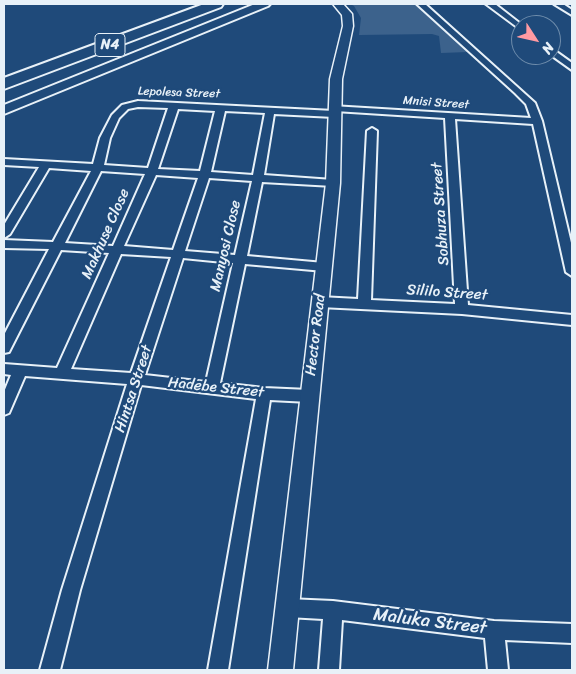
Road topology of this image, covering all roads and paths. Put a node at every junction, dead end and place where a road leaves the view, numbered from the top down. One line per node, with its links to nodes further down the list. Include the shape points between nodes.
1 (176, 4): 10 (highway, N4)
2 (216, 4): 13 (highway, N4)
3 (264, 4): 16 (main road)
4 (338, 4): 18 (street, Hector Road, via 347,14 348,26 336,80)
5 (421, 4): 20 (street, via 518,90 530,103)
6 (490, 4): 9 (street)
7 (558, 4): 8 (street)
8 (572, 14)
9 (511, 20)
10 (56, 48)
11 (561, 59): 12 (street)
12 (572, 67)
13 (4, 84)
14 (174, 106): 15 (street, Lepolesa Street); 24 (street, Lepolesa Street, via 131,104 120,111 105,138); 25 (street, Makhuse Close)
15 (221, 108): 17 (street, Lepolesa Street); 26 (street, Hintsa Street)
16 (4, 110)
17 (270, 111): 18 (street, Lepolesa Street); 27 (street, Manyosi Close)
18 (334, 111): 19 (street, Mnisi Street); 28 (street, Hector Road)
19 (450, 116): 20 (street, Mnisi Street); 39 (street, Sobhuza Street)
20 (536, 121): 36 (street)
21 (372, 131): 38 (street)
22 (4, 162): 23 (street)
23 (46, 165): 24 (street); 29 (street)
24 (98, 167): 25 (street); 31 (street, Lepolesa Street)
25 (152, 171): 26 (street); 32 (street, Makhuse Close)
26 (205, 174): 27 (street); 33 (street, Hintsa Street)
27 (258, 178): 28 (street); 34 (street, Manyosi Close)
28 (333, 183): 35 (street, Hector Road)
29 (4, 234)
30 (4, 244): 31 (street)
31 (59, 246): 32 (street); 41 (street, Lepolesa Street)
32 (116, 251): 33 (street); 44 (street, Makhuse Close)
33 (180, 254): 34 (street); 45 (street, Hintsa Street)
34 (239, 260): 35 (street); 46 (street, Manyosi Close)
35 (324, 267): 37 (street, Hector Road)
36 (572, 272)
37 (320, 302): 38 (street, Sililo Street); 48 (street, Hector Road)
38 (364, 304): 39 (street, Sililo Street)
39 (462, 309): 40 (street, Sililo Street)
40 (572, 320)
41 (4, 348)
42 (4, 369): 43 (street, Hadebe Street)
43 (20, 370): 44 (street, Hadebe Street); 49 (street)
44 (62, 373): 45 (street, Hadebe Street)
45 (136, 379): 46 (street, Hadebe Street); 54 (street, Hintsa Street, via 71,590)
46 (212, 388): 47 (street, Hadebe Street)
47 (264, 394): 48 (street, Hadebe Street); 55 (street)
48 (309, 396): 50 (street, Hector Road)
49 (4, 409)
50 (288, 608): 51 (street, Maluka Street); 56 (street, Hector Road)
51 (333, 610): 52 (street, Maluka Street); 57 (street)
52 (494, 630): 53 (street, Maluka Street); 58 (street)
53 (572, 634)
54 (50, 670)
55 (218, 670)
56 (280, 670)
57 (330, 670)
58 (498, 670)

